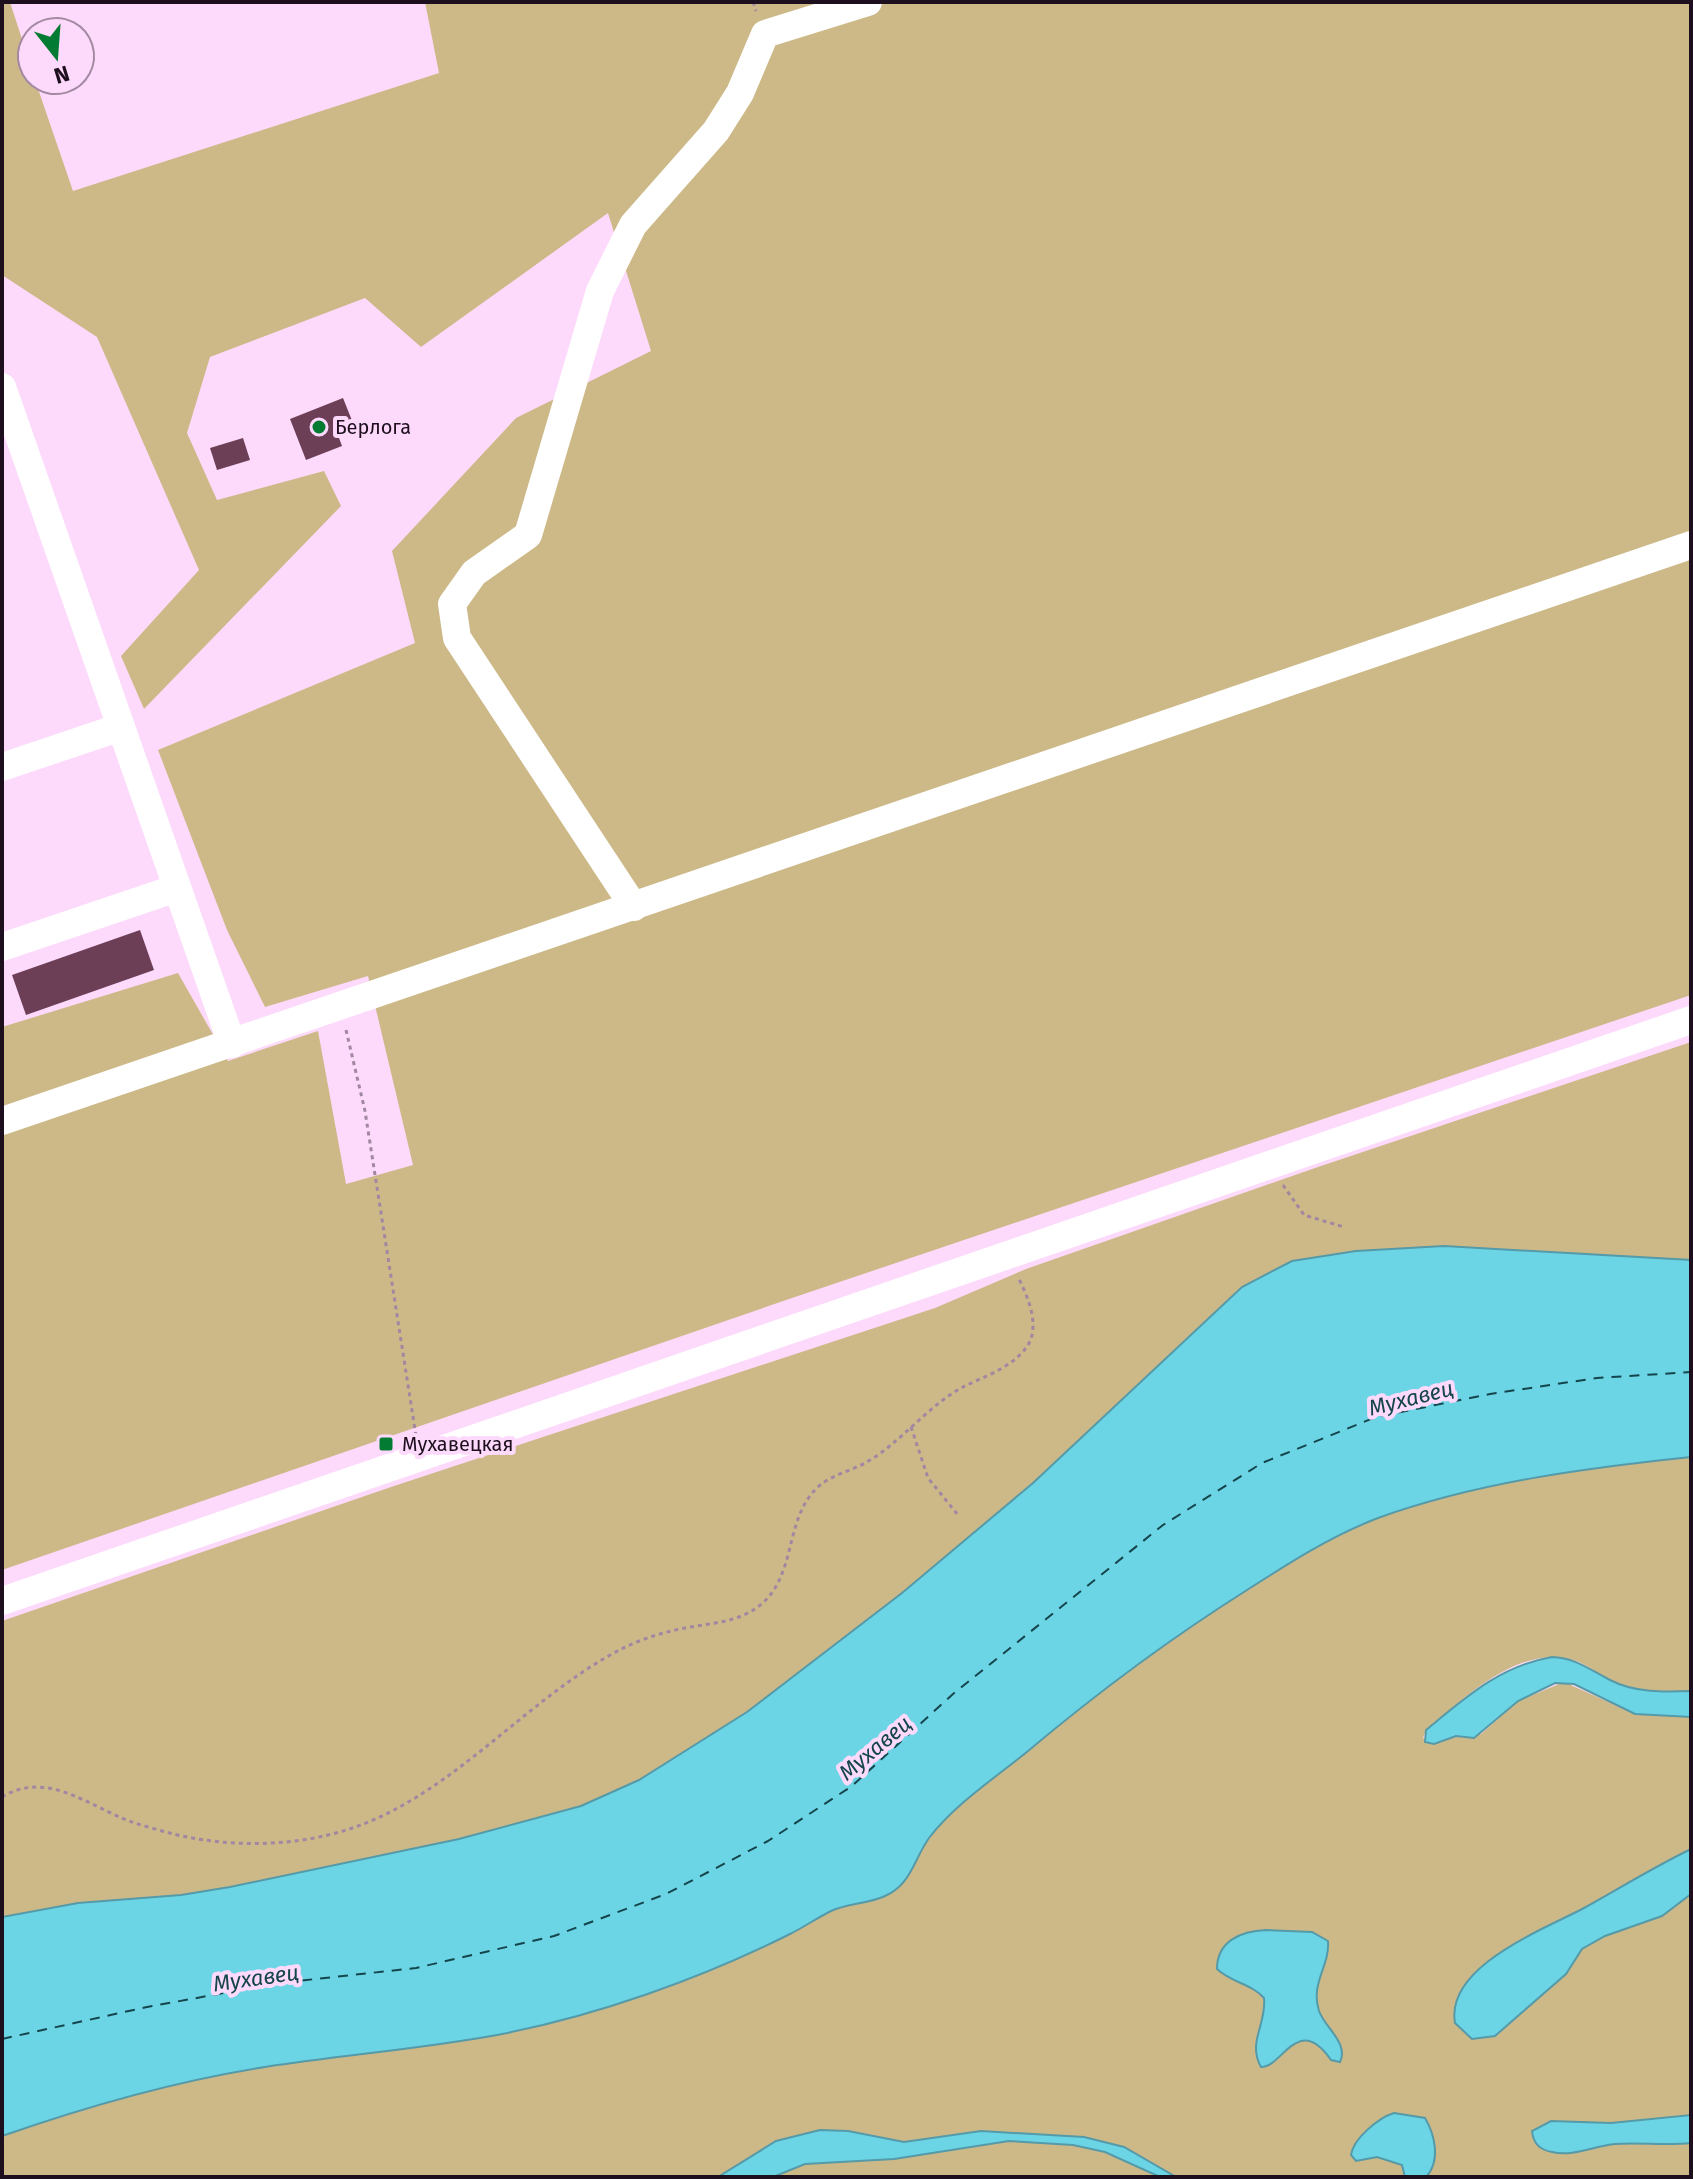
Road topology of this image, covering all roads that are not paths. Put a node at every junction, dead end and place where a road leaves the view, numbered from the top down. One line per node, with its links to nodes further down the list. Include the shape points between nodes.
1 (868, 2): 7 (street, via 765,34 740,93 716,131 633,225 600,291 528,535 474,573 452,604 457,638)
2 (2, 387): 4 (street)
3 (1691, 545): 7 (street)
4 (121, 727): 5 (street); 6 (street)
5 (2, 767)
6 (177, 888): 8 (street); 10 (street)
7 (634, 907): 10 (street)
8 (2, 947)
9 (1691, 1020): 12 (street)
10 (232, 1044): 11 (street)
11 (2, 1121)
12 (2, 1601)

